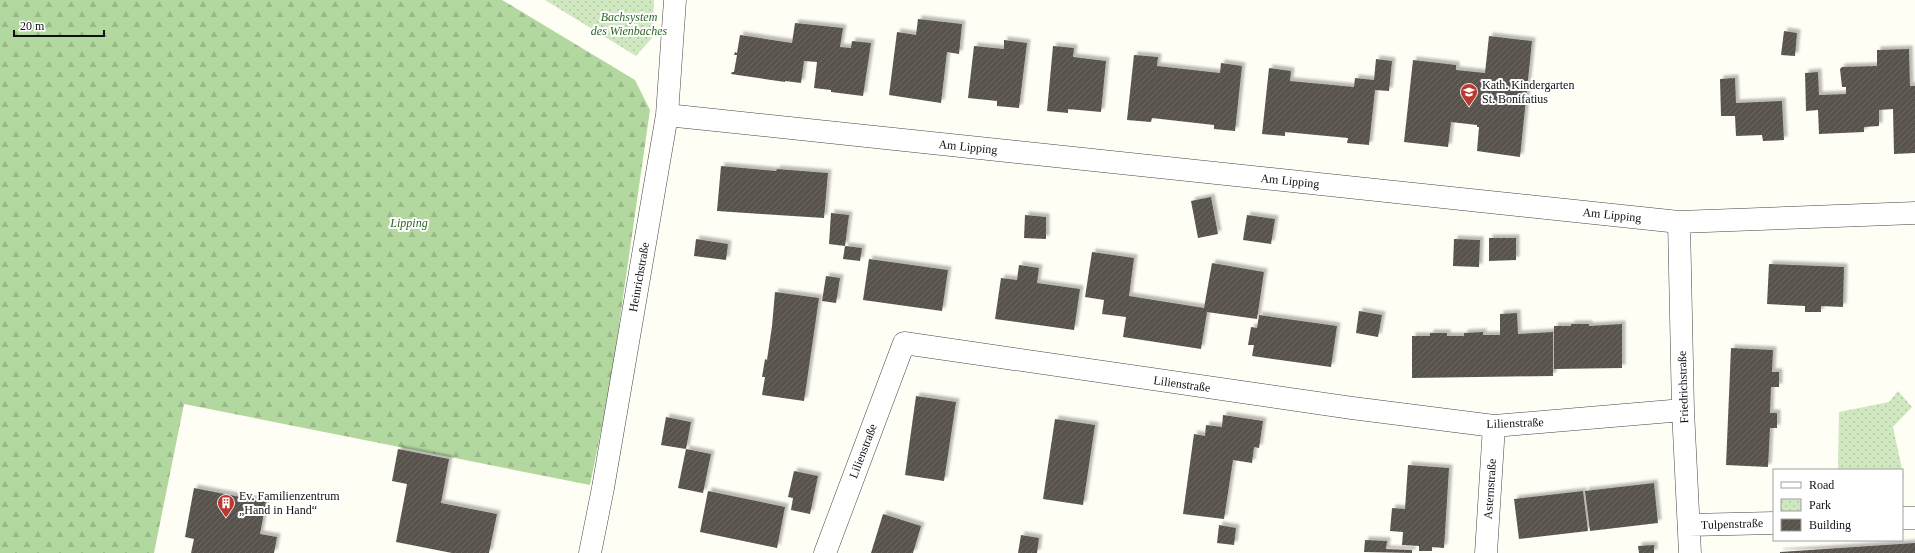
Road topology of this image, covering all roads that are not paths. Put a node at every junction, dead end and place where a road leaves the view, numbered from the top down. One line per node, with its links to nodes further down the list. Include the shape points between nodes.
1 (675, 0): 2 (street, Heinrichstraße)
2 (667, 115): 4 (street, Am Lipping); 11 (street, Heinrichstraße, via 605,480)
3 (1915, 212): 4 (street, Am Lipping)
4 (1679, 222): 5 (street, Friedrichstraße)
5 (1683, 410): 6 (street, Lilienstraße); 10 (street, Friedrichstraße)
6 (1494, 426): 12 (street, Lilienstraße, via 1344,407 904,343); 13 (street, Asternstraße)
7 (1903, 518): 8 (street)
8 (1915, 518)
9 (1773, 523): 10 (street, Tulpenstraße)
10 (1689, 525): 14 (street, Friedrichstraße)
11 (590, 553)
12 (825, 553)
13 (1486, 553)
14 (1690, 553)

